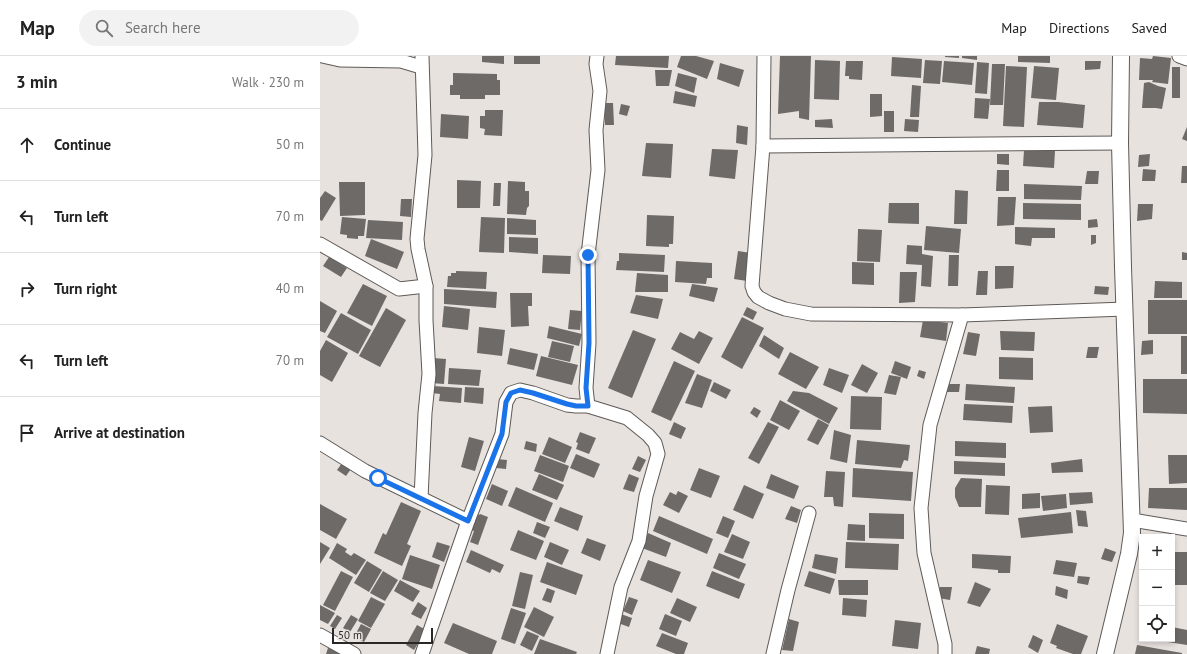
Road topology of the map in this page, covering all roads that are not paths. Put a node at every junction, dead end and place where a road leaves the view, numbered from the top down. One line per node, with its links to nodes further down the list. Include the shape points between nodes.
1 (322, 56): 7 (street, via 340,60)
2 (597, 56): 14 (street, via 600,91 596,130 598,170 588,255)
3 (764, 56): 9 (street)
4 (1121, 56): 8 (street)
5 (1178, 56): 6 (street)
6 (1187, 59)
7 (422, 61): 11 (street, via 425,156 417,239)
8 (1120, 143): 9 (street); 12 (street)
9 (764, 146): 13 (street, via 752,286 758,297 785,309 811,314)
10 (320, 244): 11 (street, via 399,289)
11 (426, 286): 16 (street, via 428,374)
12 (1124, 309): 13 (street); 18 (street)
13 (962, 315): 26 (street, via 930,425 921,508 924,553 945,644)
14 (588, 406): 19 (street, via 567,404 520,390 511,393 506,402 502,434); 24 (street, via 627,418 656,443 658,454 646,496 639,541 621,587)
15 (320, 443): 16 (street, via 365,471)
16 (421, 498): 19 (street)
17 (808, 512): 25 (street)
18 (1132, 520): 20 (street); 27 (street, via 1129,554)
19 (468, 521): 23 (street)
20 (1187, 529)
21 (320, 635): 22 (street)
22 (354, 654)
23 (422, 654)
24 (607, 654)
25 (773, 654)
26 (945, 654)
27 (1105, 654)

